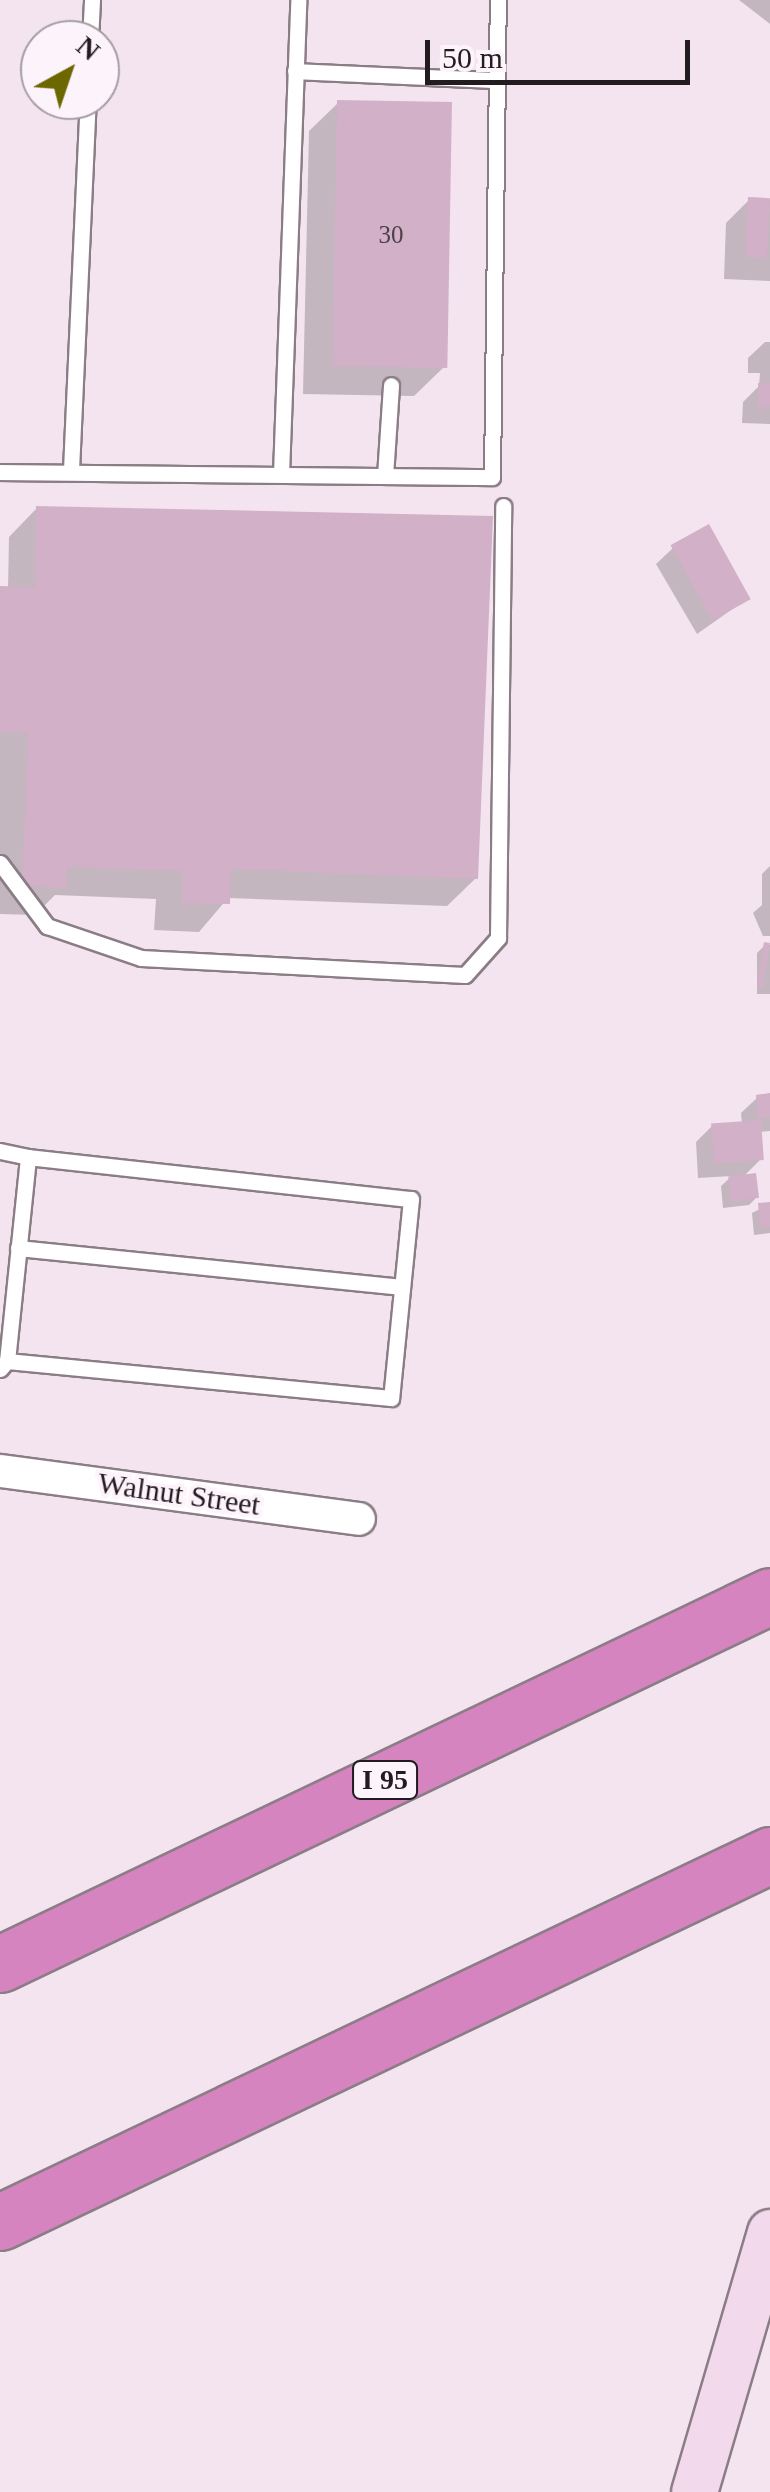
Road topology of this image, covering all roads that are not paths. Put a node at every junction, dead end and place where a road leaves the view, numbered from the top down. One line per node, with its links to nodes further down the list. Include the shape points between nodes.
1 (298, 0): 3 (lane)
2 (498, 0): 4 (lane)
3 (295, 71): 4 (lane); 9 (lane)
4 (497, 80): 10 (lane, via 492,477)
5 (87, 120): 7 (lane)
6 (391, 385): 10 (lane)
7 (71, 470): 8 (lane); 9 (lane)
8 (0, 472)
9 (281, 474): 10 (lane)
10 (385, 476)
11 (504, 506): 12 (lane, via 498,938 465,975 142,958 47,926)
12 (0, 863)
13 (0, 1151): 14 (lane)
14 (28, 1157): 15 (lane); 16 (lane, via 411,1199)
15 (18, 1248): 16 (lane); 17 (lane)
16 (402, 1286): 17 (lane, via 391,1398)
17 (3, 1365)
18 (0, 1471): 19 (street, Walnut Street)
19 (359, 1518)
20 (770, 1596): 22 (highway, I 95)
21 (755, 1862): 23 (highway)
22 (0, 1964)
23 (0, 2222)
24 (770, 2232): 25 (main road)
25 (694, 2492)

